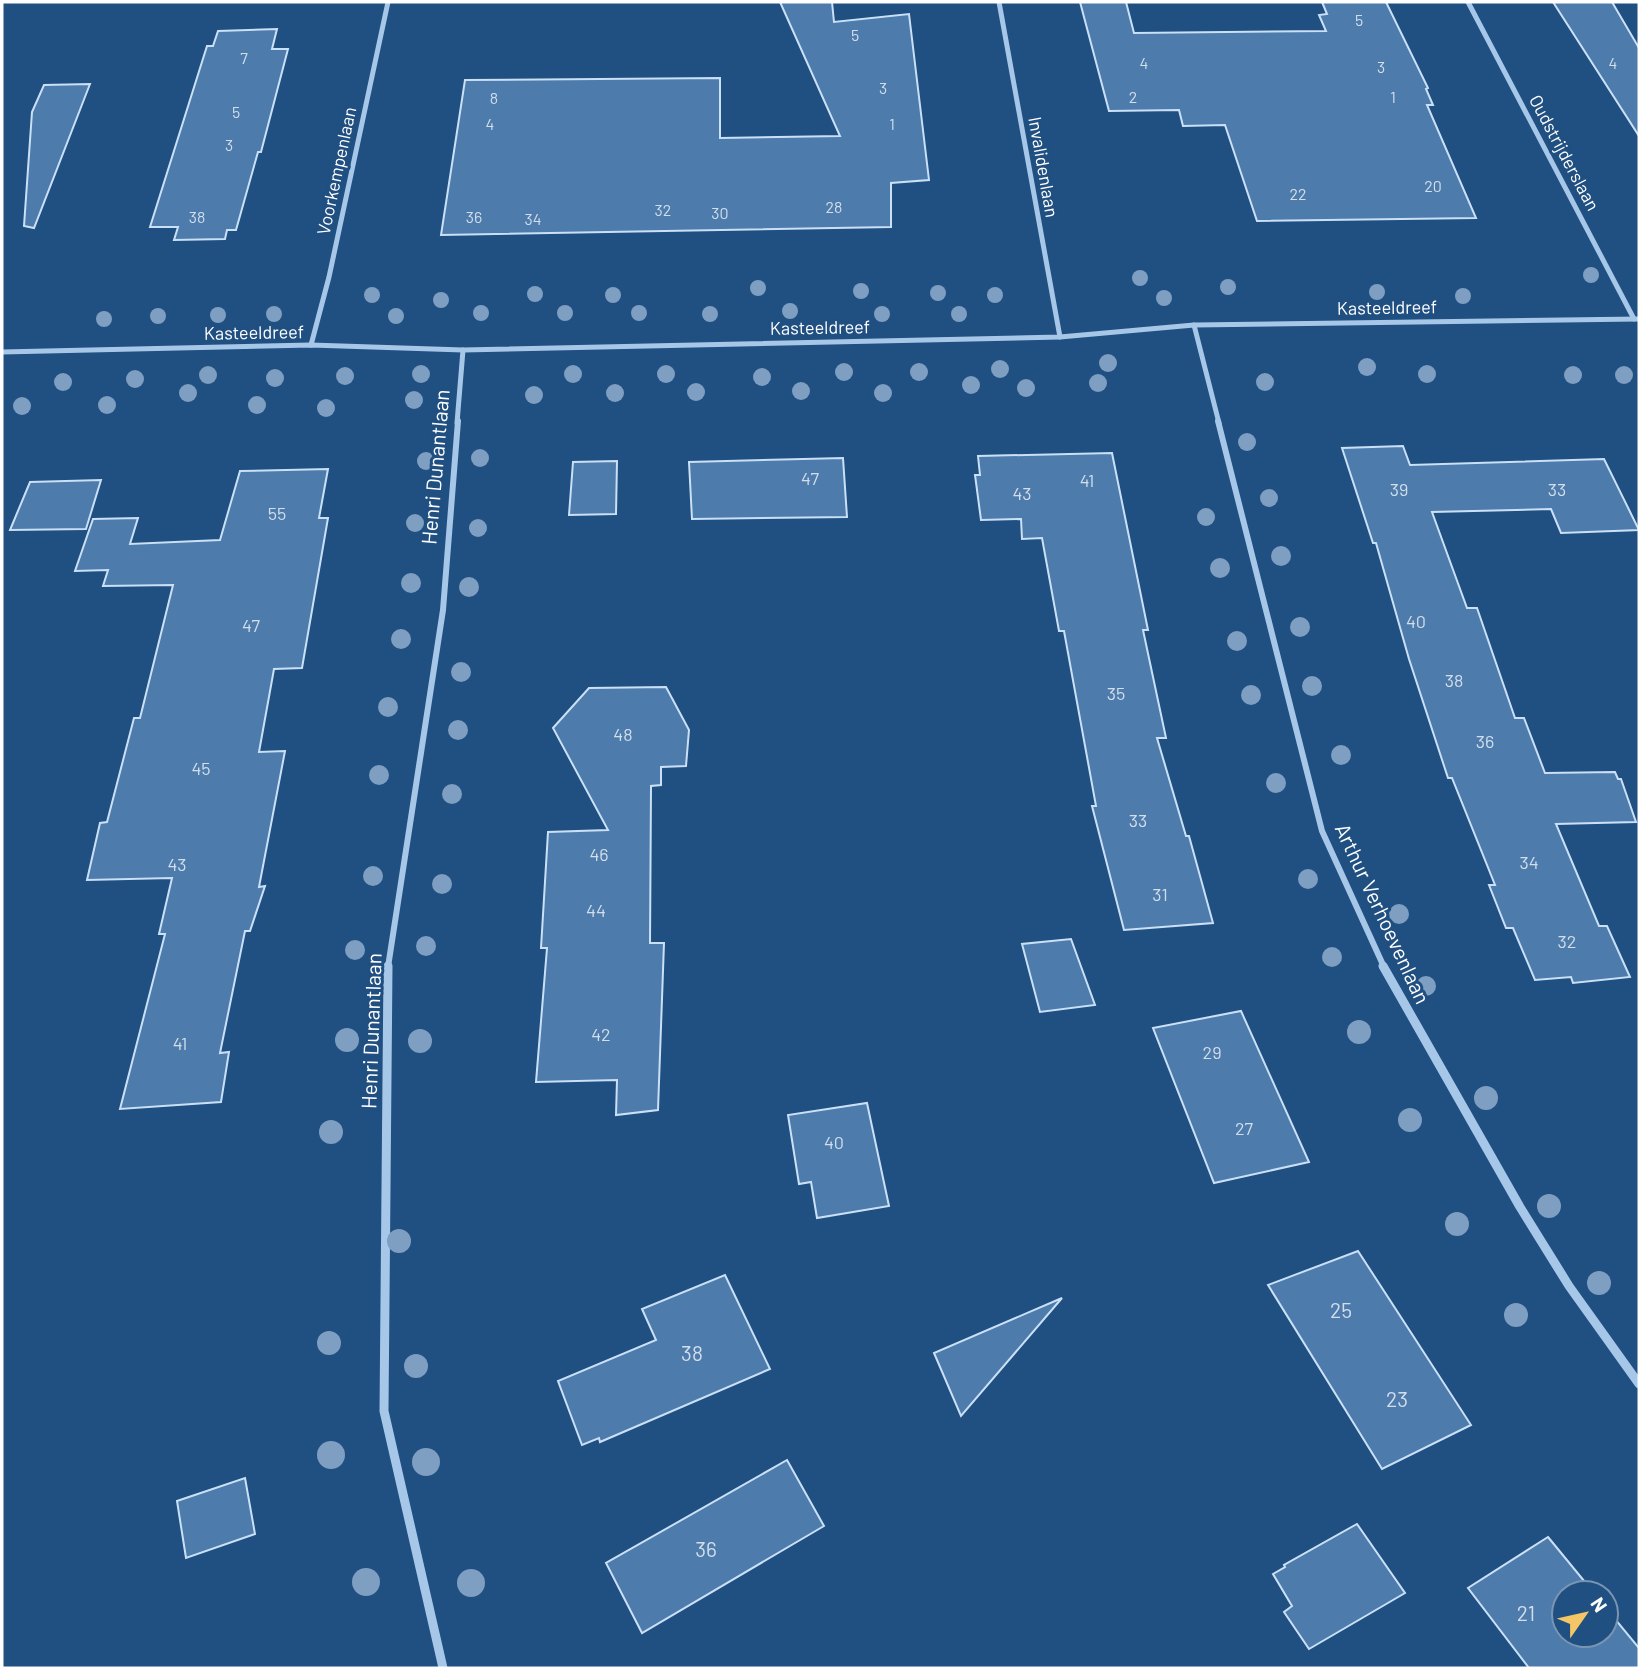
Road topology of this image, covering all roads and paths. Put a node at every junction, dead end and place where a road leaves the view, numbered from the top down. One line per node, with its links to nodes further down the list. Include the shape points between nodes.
1 (388, 2): 7 (street, Voorkempenlaan)
2 (999, 2): 6 (street, Invalidenlaan)
3 (1468, 2): 4 (street, Oudstrijderslaan)
4 (1636, 319): 5 (street, Kasteeldreef)
5 (1194, 325): 6 (street, Kasteeldreef); 10 (street, Arthur Verhoevenlaan, via 1322,831 1389,978 1513,1195 1569,1286)
6 (1060, 337): 8 (street, Kasteeldreef)
7 (311, 345): 8 (street, Kasteeldreef); 9 (street, Kasteeldreef)
8 (463, 350): 11 (street, Henri Dunantlaan, via 443,610 387,975 384,1411)
9 (2, 352)
10 (1639, 1384)
11 (443, 1668)

